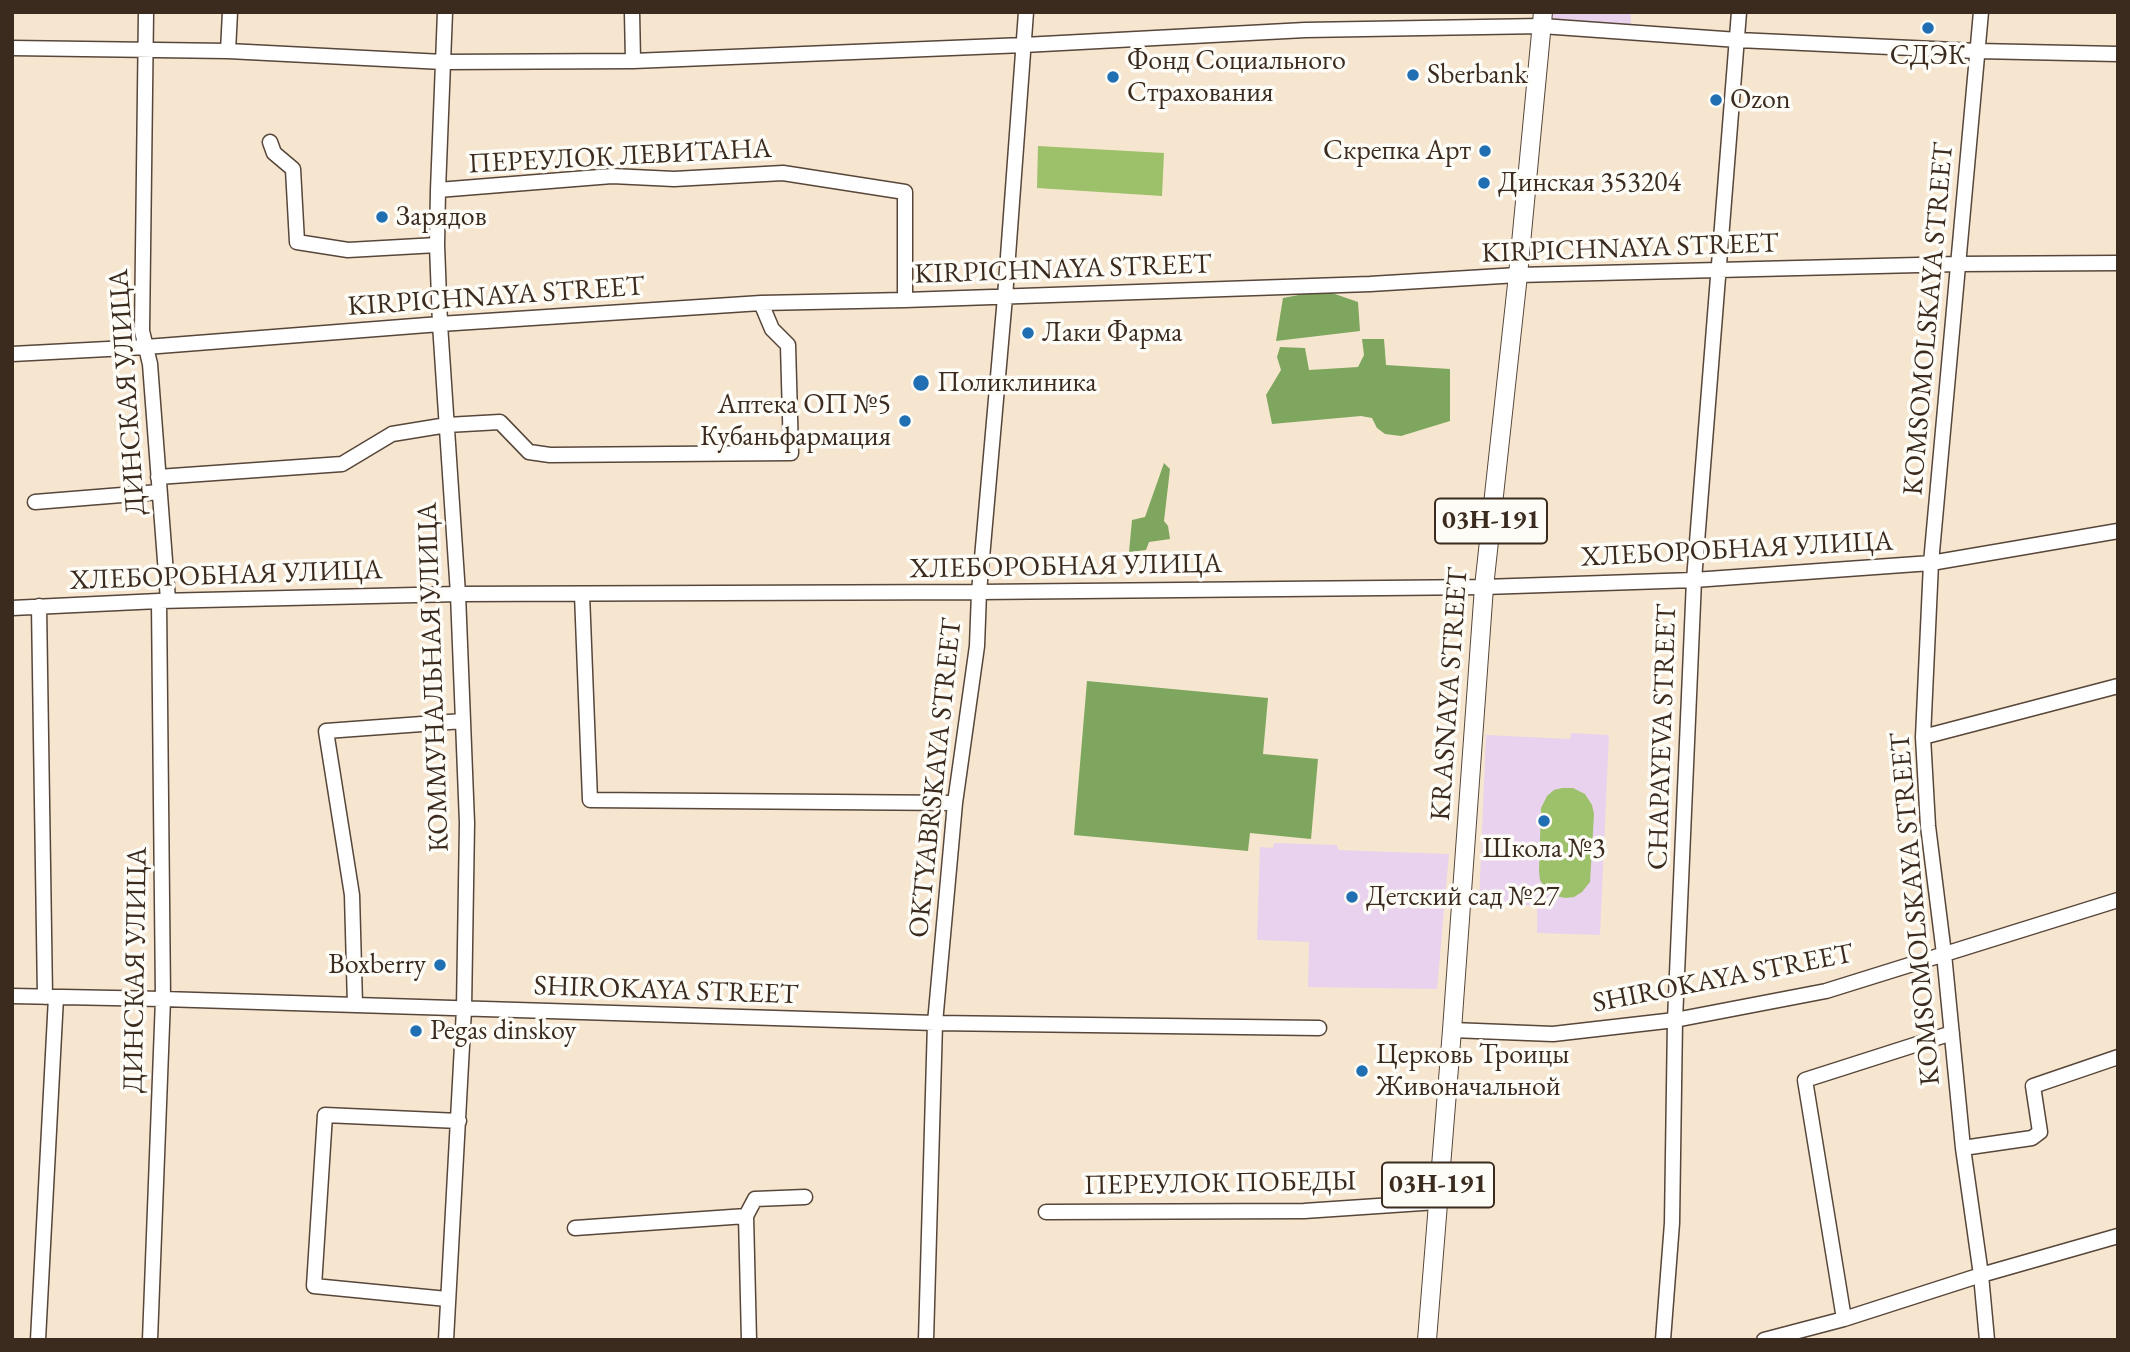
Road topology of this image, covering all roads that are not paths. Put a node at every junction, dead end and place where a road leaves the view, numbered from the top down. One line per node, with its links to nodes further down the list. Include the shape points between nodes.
1 (145, 12): 12 (street, ДИНСКАЯ УЛИЦА)
2 (230, 12): 13 (street)
3 (445, 12): 17 (street, КОММУНАЛЬНАЯ УЛИЦА)
4 (632, 12): 16 (street)
5 (1026, 12): 10 (street, OKTYABRSKAYA STREET)
6 (1739, 12): 9 (street, CHAPAYEVA STREET)
7 (1981, 12): 14 (street, KOMSOMOLSKAYA STREET)
8 (1542, 19): 9 (street); 10 (street); 24 (main road, KRASNAYA STREET / 03Н-191)
9 (1738, 40): 14 (street); 23 (street, CHAPAYEVA STREET)
10 (1024, 45): 16 (street); 25 (street, OKTYABRSKAYA STREET)
11 (12, 48): 12 (street)
12 (144, 49): 13 (street); 29 (street, ДИНСКАЯ УЛИЦА, via 142,331)
13 (228, 51): 17 (street)
14 (1977, 51): 15 (street); 22 (street, KOMSOMOLSKAYA STREET)
15 (2118, 54)
16 (633, 61): 17 (street)
17 (443, 62): 19 (street, КОММУНАЛЬНАЯ УЛИЦА)
18 (270, 142): 20 (street, via 274,153 292,169 297,242 348,250)
19 (438, 190): 20 (street, КОММУНАЛЬНАЯ УЛИЦА); 26 (street, ПЕРЕУЛОК ЛЕВИТАНА, via 612,176 674,179 783,173 905,192)
20 (438, 245): 28 (street, КОММУНАЛЬНАЯ УЛИЦА)
21 (2118, 263): 22 (street, KIRPICHNAYA STREET)
22 (1958, 264): 23 (street, KIRPICHNAYA STREET); 36 (street, KOMSOMOLSKAYA STREET)
23 (1718, 270): 24 (street, KIRPICHNAYA STREET); 37 (street, CHAPAYEVA STREET)
24 (1518, 275): 25 (street, KIRPICHNAYA STREET); 38 (main road, KRASNAYA STREET / 03Н-191)
25 (1005, 297): 26 (street, KIRPICHNAYA STREET); 39 (street, OKTYABRSKAYA STREET)
26 (905, 300): 27 (street, KIRPICHNAYA STREET)
27 (761, 303): 28 (street, KIRPICHNAYA STREET); 31 (street, via 772,329 788,345 791,453 550,455 528,452 500,422)
28 (440, 324): 29 (street, KIRPICHNAYA STREET); 31 (street, КОММУНАЛЬНАЯ УЛИЦА)
29 (146, 347): 30 (street, KIRPICHNAYA STREET); 32 (street, ДИНСКАЯ УЛИЦА)
30 (12, 354)
31 (447, 425): 32 (street, via 392,434 342,464); 40 (street, КОММУНАЛЬНАЯ УЛИЦА)
32 (158, 477): 33 (street, ДИНСКАЯ УЛИЦА)
33 (159, 492): 34 (street); 42 (street, ДИНСКАЯ УЛИЦА)
34 (35, 502)
35 (2118, 531): 36 (street, ХЛЕБОРОБНАЯ УЛИЦА)
36 (1931, 563): 37 (street, ХЛЕБОРОБНАЯ УЛИЦА); 47 (street, KOMSOMOLSKAYA STREET)
37 (1694, 580): 38 (street, ХЛЕБОРОБНАЯ УЛИЦА); 56 (street, CHAPAYEVA STREET)
38 (1483, 587): 39 (street, ХЛЕБОРОБНАЯ УЛИЦА); 59 (main road, KRASNAYA STREET / 03Н-191)
39 (979, 592): 41 (street, ХЛЕБОРОБНАЯ УЛИЦА); 48 (street, OKTYABRSKAYA STREET, via 977,646)
40 (458, 594): 41 (street, ХЛЕБОРОБНАЯ УЛИЦА); 42 (street, ХЛЕБОРОБНАЯ УЛИЦА); 46 (street, КОММУНАЛЬНАЯ УЛИЦА)
41 (582, 594): 48 (street, via 590,800)
42 (163, 601): 43 (street, ХЛЕБОРОБНАЯ УЛИЦА); 53 (street, ДИНСКАЯ УЛИЦА)
43 (39, 606): 44 (street, ХЛЕБОРОБНАЯ УЛИЦА); 52 (street)
44 (12, 608)
45 (2118, 687): 47 (street)
46 (463, 721): 54 (street, via 326,731 352,895); 55 (street, КОММУНАЛЬНАЯ УЛИЦА, via 467,823)
47 (1923, 737): 50 (street, KOMSOMOLSKAYA STREET, via 1928,826)
48 (955, 803): 57 (street, OKTYABRSKAYA STREET)
49 (2118, 900): 50 (street, SHIROKAYA STREET)
50 (1944, 954): 56 (street, SHIROKAYA STREET, via 1826,991); 60 (street, KOMSOMOLSKAYA STREET)
51 (12, 996): 52 (street, SHIROKAYA STREET)
52 (51, 997): 53 (street, SHIROKAYA STREET); 73 (street)
53 (163, 999): 54 (street, SHIROKAYA STREET); 74 (street, ДИНСКАЯ УЛИЦА)
54 (355, 1005): 55 (street, SHIROKAYA STREET)
55 (464, 1009): 57 (street, SHIROKAYA STREET); 62 (street, КОММУНАЛЬНАЯ УЛИЦА)
56 (1675, 1020): 59 (street, SHIROKAYA STREET, via 1553,1034); 79 (street, CHAPAYEVA STREET, via 1672,1223)
57 (935, 1023): 58 (street, SHIROKAYA STREET); 77 (street, OKTYABRSKAYA STREET)
58 (1318, 1028)
59 (1452, 1031): 65 (main road, KRASNAYA STREET / 03Н-191)
60 (1952, 1033): 63 (street, KOMSOMOLSKAYA STREET); 72 (street, via 1805,1080)
61 (2118, 1057): 63 (street, via 2033,1086 2040,1132 2032,1138)
62 (459, 1121): 71 (street, КОММУНАЛЬНАЯ УЛИЦА); 71 (street, via 325,1115 314,1286)
63 (1963, 1148): 70 (street, KOMSOMOLSKAYA STREET)
64 (805, 1197): 67 (street, via 755,1199)
65 (1437, 1202): 66 (street, ПЕРЕУЛОК ПОБЕДЫ, via 1304,1211); 78 (main road, KRASNAYA STREET / 03Н-191)
66 (1046, 1212)
67 (746, 1216): 68 (street); 76 (street)
68 (575, 1228)
69 (2118, 1236): 70 (street)
70 (1981, 1275): 72 (street); 81 (street, KOMSOMOLSKAYA STREET)
71 (447, 1299): 75 (street, КОММУНАЛЬНАЯ УЛИЦА)
72 (1844, 1319): 80 (street)
73 (38, 1340)
74 (150, 1340)
75 (446, 1340)
76 (749, 1340)
77 (926, 1340)
78 (1427, 1340)
79 (1663, 1340)
80 (1764, 1340)
81 (1987, 1340)

